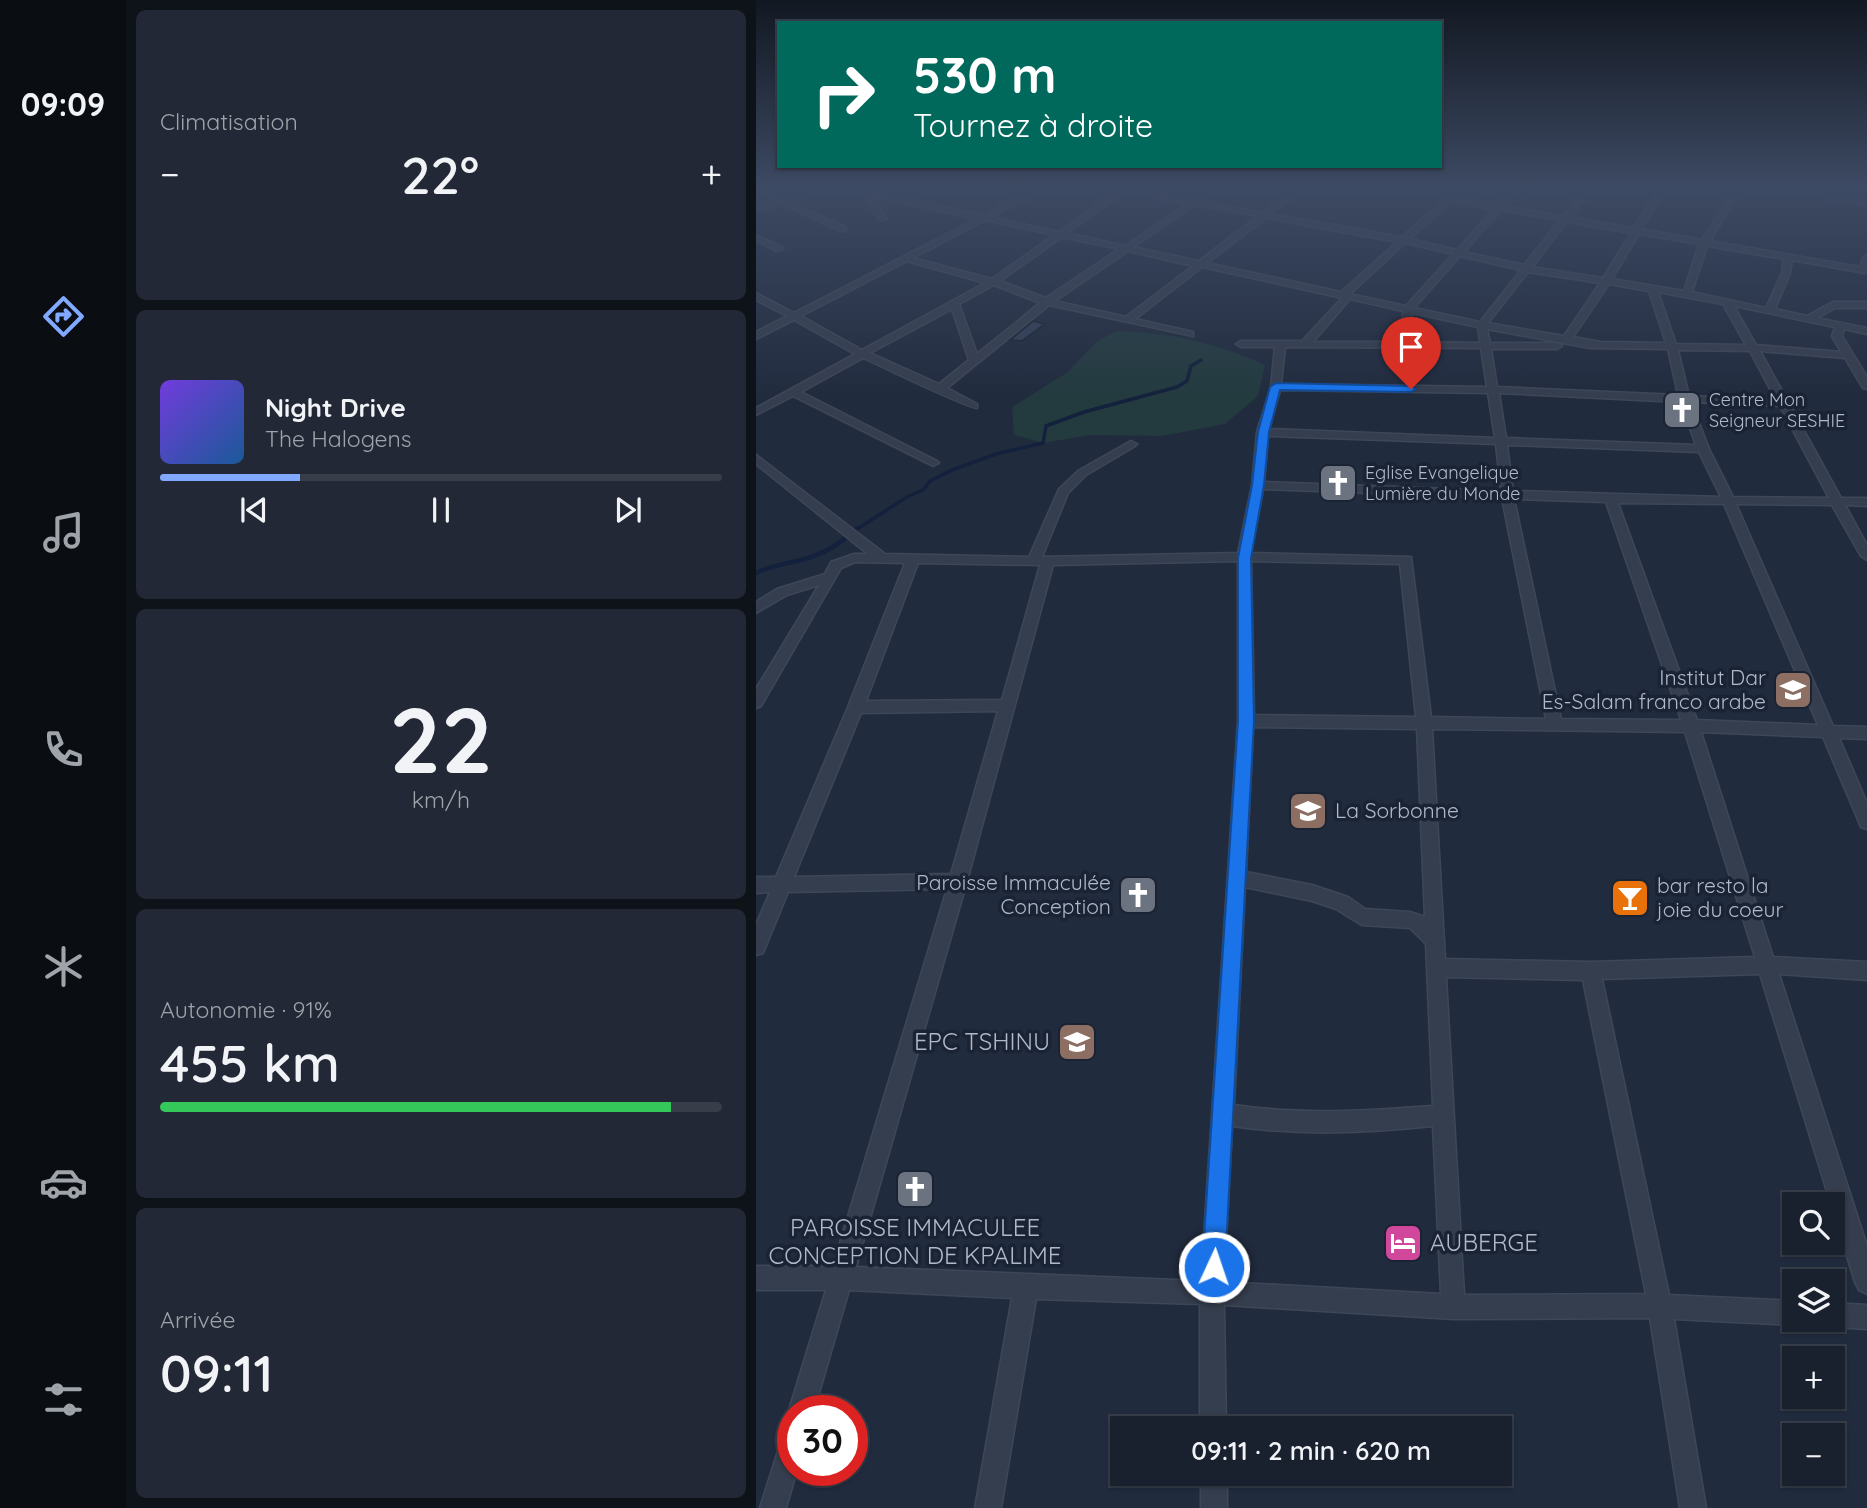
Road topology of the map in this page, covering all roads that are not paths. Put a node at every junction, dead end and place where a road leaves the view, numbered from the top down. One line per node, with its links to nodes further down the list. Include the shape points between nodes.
1 (911, 257): 15 (street)
2 (1027, 257): 18 (street)
3 (1112, 257): 25 (street)
4 (1166, 257): 16 (street)
5 (1209, 257): 16 (street)
6 (1384, 257): 22 (street)
7 (1455, 257): 28 (street)
8 (1474, 257): 17 (street)
9 (1536, 257): 17 (street)
10 (1620, 257): 19 (street)
11 (1699, 257): 21 (street)
12 (1784, 257): 13 (street)
13 (1788, 258): 14 (street, via 1864,270); 29 (street)
14 (1867, 258)
15 (908, 259): 18 (street); 30 (street)
16 (1200, 264): 22 (street); 31 (street)
17 (1528, 269): 19 (street); 33 (street)
18 (993, 282): 24 (street); 25 (street)
19 (1605, 283): 20 (street); 38 (street)
20 (1653, 290): 21 (street); 45 (street)
21 (1687, 294): 26 (street)
22 (1346, 295): 28 (street); 39 (street)
23 (756, 296): 30 (street)
24 (954, 302): 47 (street); 49 (street)
25 (1047, 302): 31 (street); 49 (street)
26 (1727, 303): 29 (street); 46 (street)
27 (1867, 305): 32 (street, via 1833,305)
28 (1408, 309): 33 (street); 41 (street)
29 (1769, 312): 32 (street)
30 (795, 316): 37 (street); 47 (street)
31 (1129, 319): 36 (street)
32 (1808, 320): 34 (street)
33 (1482, 325): 38 (street); 44 (street)
34 (1840, 326): 35 (street); 48 (street, via 1837,336)
35 (1867, 331)
36 (1190, 334)
37 (756, 336)
38 (1566, 340): 43 (street)
39 (1306, 343): 41 (street); 42 (street)
40 (1241, 344): 42 (street)
41 (1406, 344): 44 (street)
42 (1280, 345): 51 (street)
43 (1600, 345): 44 (street); 45 (street)
44 (1486, 346): 53 (street)
45 (1672, 346): 46 (street); 55 (street)
46 (1755, 348): 48 (street); 56 (street)
47 (863, 354): 52 (street); 54 (street)
48 (1848, 355): 50 (street)
49 (974, 361): 52 (street)
50 (1867, 386)
51 (1276, 387): 53 (street); 59 (street)
52 (940, 388): 57 (street)
53 (1492, 390): 55 (street); 60 (street)
54 (794, 392): 58 (street); 64 (street)
55 (1684, 398): 56 (street); 62 (street)
56 (1782, 403): 69 (street)
57 (973, 407)
58 (756, 412)
59 (1263, 432): 60 (street); 65 (street)
60 (1501, 440): 62 (street); 66 (street)
61 (1130, 444): 75 (street, via 1082,473 1063,492)
62 (1703, 449): 68 (street)
63 (756, 458): 72 (street)
64 (933, 463)
65 (1258, 485): 66 (street); 73 (street)
66 (1507, 494): 67 (street); 83 (street)
67 (1611, 499): 68 (street); 84 (street)
68 (1729, 501): 69 (street); 85 (street)
69 (1836, 502): 70 (street); 71 (street)
70 (1867, 502)
71 (1867, 556)
72 (881, 558): 74 (street); 76 (street, via 845,561 836,565)
73 (1244, 558): 75 (street); 81 (street); 82 (street, via 1406,560)
74 (913, 559): 75 (street); 80 (street)
75 (1041, 561): 79 (street)
76 (830, 577): 77 (street, via 782,592); 78 (street)
77 (756, 608)
78 (756, 702)
79 (1008, 705): 80 (street); 89 (street)
80 (856, 707): 90 (street)
81 (1246, 721): 82 (street); 88 (street)
82 (1424, 722): 83 (street); 92 (street)
83 (1555, 725): 84 (street)
84 (1691, 726): 85 (street); 94 (street)
85 (1826, 731): 86 (street); 87 (street)
86 (1867, 733)
87 (1867, 822)
88 (1237, 878): 92 (street, via 1312,892 1342,903 1362,917 1410,920); 98 (street)
89 (958, 881): 90 (street); 101 (street)
90 (783, 885): 91 (street); 93 (street)
91 (756, 886)
92 (1435, 941): 95 (street)
93 (756, 947)
94 (1767, 965): 96 (street); 97 (street); 102 (street)
95 (1437, 968): 96 (street); 99 (street)
96 (1591, 971): 105 (street)
97 (1867, 971)
98 (1223, 1114): 99 (street, via 1275,1122 1354,1123); 104 (street)
99 (1444, 1115): 106 (street)
100 (756, 1278): 101 (street)
101 (840, 1278): 103 (street); 110 (street)
102 (1867, 1282)
103 (1026, 1287): 104 (street); 115 (street)
104 (1212, 1293): 106 (street); 111 (street)
105 (1660, 1306): 106 (street); 107 (street); 117 (street)
106 (1453, 1307)
107 (1782, 1312)
108 (1845, 1316): 109 (street)
109 (1867, 1317)
110 (806, 1395)
111 (1213, 1416)
112 (780, 1486): 114 (street)
113 (1214, 1486): 116 (street)
114 (774, 1508)
115 (988, 1508)
116 (1214, 1508)
117 (1693, 1508)

